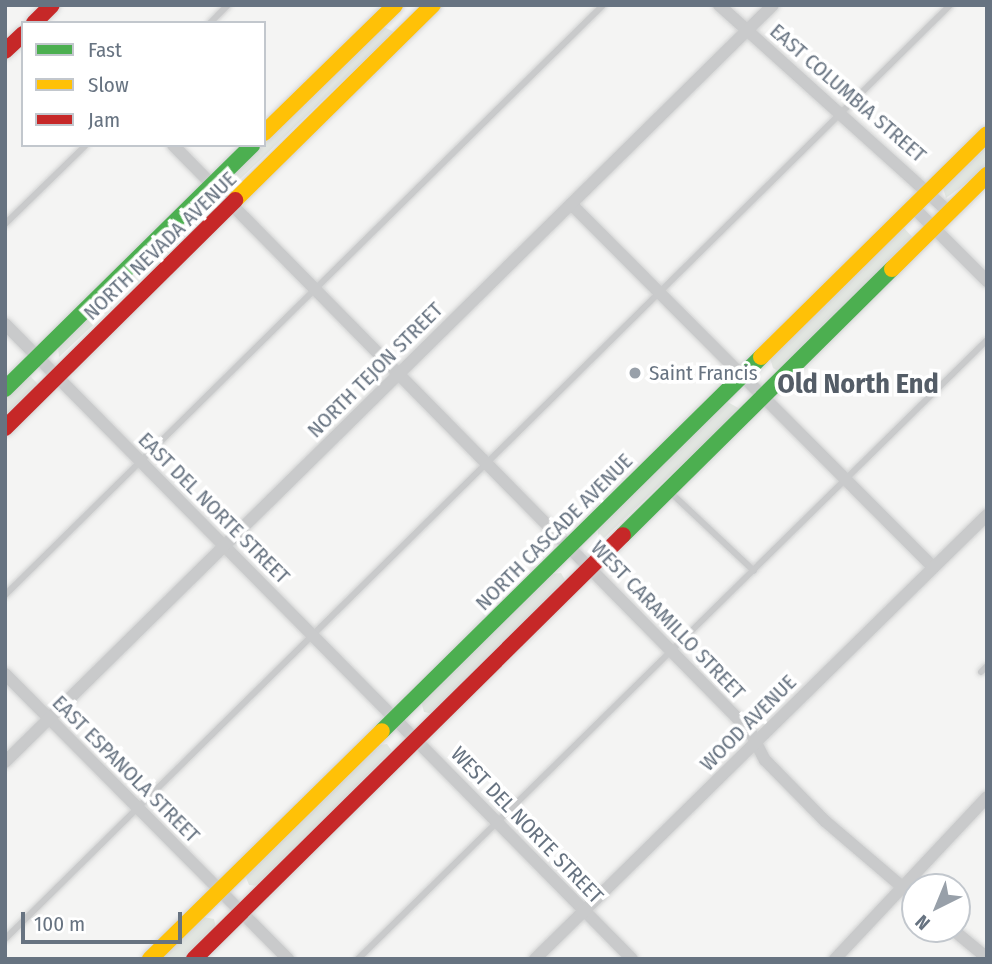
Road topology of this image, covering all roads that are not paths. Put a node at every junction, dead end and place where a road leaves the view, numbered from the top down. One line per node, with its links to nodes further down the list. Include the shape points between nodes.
1 (228, 5): 8 (lane)
2 (433, 5): 10 (main road, NORTH NEVADA AVENUE)
3 (603, 5): 29 (lane)
4 (719, 5): 9 (street, EAST COLUMBIA STREET)
5 (773, 5): 9 (street, NORTH TEJON STREET)
6 (950, 5): 13 (lane)
7 (391, 9): 10 (street); 14 (main road)
8 (213, 21)
9 (747, 30): 13 (street, EAST COLUMBIA STREET); 22 (street, NORTH TEJON STREET)
10 (407, 32): 23 (main road, NORTH NEVADA AVENUE)
11 (21, 36): 12 (main road)
12 (5, 51)
13 (842, 113): 21 (street, EAST COLUMBIA STREET); 30 (lane)
14 (266, 132)
15 (987, 134): 21 (main road, NORTH CASCADE AVENUE)
16 (84, 147): 26 (lane)
17 (175, 147): 20 (street, WEST CARAMILLO STREET)
18 (250, 147): 20 (main road, NORTH NEVADA AVENUE)
19 (987, 175): 25 (main road)
20 (212, 185): 23 (street, WEST CARAMILLO STREET); 33 (main road, NORTH NEVADA AVENUE)
21 (929, 190): 24 (main road, NORTH CASCADE AVENUE); 25 (street, EAST COLUMBIA STREET)
22 (571, 204): 30 (street); 35 (street, NORTH TEJON STREET)
23 (232, 205): 29 (street, WEST CARAMILLO STREET); 36 (main road, NORTH NEVADA AVENUE)
24 (913, 206): 27 (street); 34 (main road, NORTH CASCADE AVENUE)
25 (949, 212): 27 (main road)
26 (5, 224)
27 (935, 228): 28 (street); 38 (main road)
28 (987, 281)
29 (315, 290): 35 (street, WEST CARAMILLO STREET); 40 (lane)
30 (661, 292): 34 (street); 41 (lane)
31 (5, 324): 33 (street, EAST DEL NORTE STREET)
32 (987, 340): 42 (lane)
33 (38, 357): 36 (street, EAST DEL NORTE STREET); 37 (main road, NORTH NEVADA AVENUE)
34 (744, 373): 38 (street); 46 (main road, NORTH CASCADE AVENUE)
35 (398, 374): 41 (street, WEST CARAMILLO STREET); 45 (street, NORTH TEJON STREET)
36 (57, 376): 39 (main road, NORTH NEVADA AVENUE); 40 (street, EAST DEL NORTE STREET)
37 (5, 389)
38 (765, 396): 42 (street); 43 (main road)
39 (5, 428)
40 (141, 462): 45 (street, EAST DEL NORTE STREET); 50 (lane)
41 (487, 463): 46 (street, WEST CARAMILLO STREET); 51 (lane)
42 (848, 480): 48 (street); 49 (lane)
43 (668, 490): 47 (main road); 49 (lane)
44 (987, 515): 48 (street, WOOD AVENUE)
45 (224, 546): 51 (street, EAST DEL NORTE STREET); 57 (street, NORTH TEJON STREET)
46 (569, 547): 47 (street, WEST CARAMILLO STREET); 56 (main road, NORTH CASCADE AVENUE)
47 (590, 568): 52 (street, WEST CARAMILLO STREET); 58 (main road)
48 (933, 568): 59 (street, WOOD AVENUE)
49 (754, 571): 52 (lane)
50 (5, 595)
51 (314, 636): 56 (street, EAST DEL NORTE STREET); 62 (lane)
52 (672, 653): 59 (street, WEST CARAMILLO STREET, via 750,731); 63 (lane)
53 (987, 666): 54 (lane)
54 (981, 672)
55 (5, 674): 57 (street, EAST ESPANOLA STREET)
56 (396, 717): 58 (street, WEST DEL NORTE STREET); 67 (main road, NORTH CASCADE AVENUE)
57 (49, 719): 60 (street, NORTH TEJON STREET); 62 (street, EAST ESPANOLA STREET)
58 (417, 739): 63 (street, WEST DEL NORTE STREET); 69 (main road)
59 (755, 744): 65 (street, WEST CARAMILLO STREET, via 825,821); 68 (street, WOOD AVENUE)
60 (5, 762)
61 (987, 797): 64 (street)
62 (138, 808): 67 (street, EAST ESPANOLA STREET); 70 (lane)
63 (497, 823): 68 (street, WEST DEL NORTE STREET); 76 (lane)
64 (915, 873)
65 (901, 886)
66 (901, 888): 79 (street)
67 (220, 891): 69 (street, EAST ESPANOLA STREET); 73 (main road, NORTH CASCADE AVENUE)
68 (584, 910): 77 (street, WOOD AVENUE); 78 (street, WEST DEL NORTE STREET)
69 (241, 913): 74 (main road); 75 (street, EAST ESPANOLA STREET)
70 (5, 939)
71 (969, 943): 72 (street)
72 (987, 958)
73 (150, 959)
74 (194, 959)
75 (288, 959)
76 (358, 959)
77 (536, 959)
78 (632, 959)
79 (835, 959)

